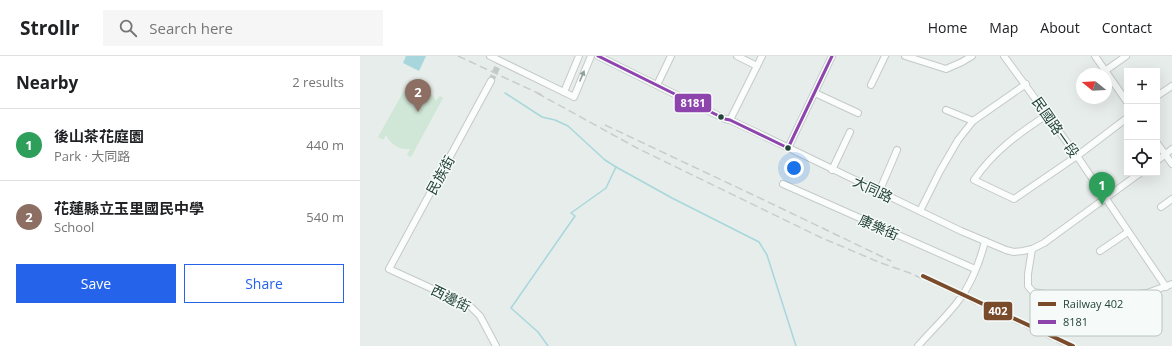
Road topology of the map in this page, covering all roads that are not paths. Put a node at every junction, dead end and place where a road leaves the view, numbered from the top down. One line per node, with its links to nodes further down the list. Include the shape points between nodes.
1 (490, 56): 15 (street)
2 (579, 56): 25 (street)
3 (591, 56): 25 (street, one-way to 3, via 574,97)
4 (598, 56): 22 (street, 大同路)
5 (670, 56): 22 (street)
6 (736, 56): 16 (street)
7 (762, 56): 16 (street)
8 (832, 56): 26 (street)
9 (885, 56): 23 (street)
10 (905, 56): 11 (street, via 946,69)
11 (972, 56)
12 (1004, 56): 21 (street, 民國路一段)
13 (1095, 56): 17 (street)
14 (1126, 56): 18 (street)
15 (501, 58): 25 (street)
16 (757, 66): 32 (street)
17 (1103, 68)
18 (1109, 68)
19 (491, 81): 56 (street, 民族街)
20 (1112, 81): 28 (street)
21 (1026, 84): 31 (street, 民國路一段); 34 (street)
22 (657, 85): 32 (street, 大同路)
23 (871, 85)
24 (1172, 86): 27 (street)
25 (564, 92)
26 (815, 93): 30 (street); 37 (street)
27 (1160, 94)
28 (1124, 98)
29 (946, 110): 34 (street)
30 (858, 113)
31 (1047, 114): 41 (street, 民國路一段); 41 (street, via 1011,140 984,165 974,180 1014,199)
32 (730, 120): 37 (street, 大同路)
33 (1124, 120): 41 (street)
34 (973, 121): 51 (street, via 958,140)
35 (850, 132): 44 (street)
36 (1160, 147): 40 (street)
37 (788, 148): 44 (street, 大同路)
38 (1172, 149): 40 (street)
39 (897, 150): 47 (street)
40 (1165, 154): 42 (street); 43 (street)
41 (1077, 156): 48 (street, 民國路一段)
42 (1160, 158)
43 (1172, 164)
44 (832, 170): 47 (street, 大同路)
45 (1136, 176): 48 (street, 大同路)
46 (783, 184): 57 (street, 康樂街)
47 (879, 192): 51 (street, 大同路)
48 (1105, 199): 52 (street, 民國路一段); 54 (street, 大同路)
49 (1172, 199): 50 (street)
50 (1161, 207)
51 (920, 211): 53 (street, 大同路)
52 (1128, 232): 55 (street); 59 (street, 民國路一段)
53 (985, 241): 54 (street, 大同路, via 1014,252); 57 (street)
54 (1032, 249): 60 (street, via 1028,274 1028,286)
55 (1100, 251)
56 (389, 268): 62 (street, 西邊街, via 470,306 480,316)
57 (975, 269): 63 (street, via 956,304)
58 (1172, 284): 59 (street)
59 (1166, 287): 61 (street)
60 (1031, 290)
61 (1156, 290)
62 (496, 346)
63 (918, 346)

